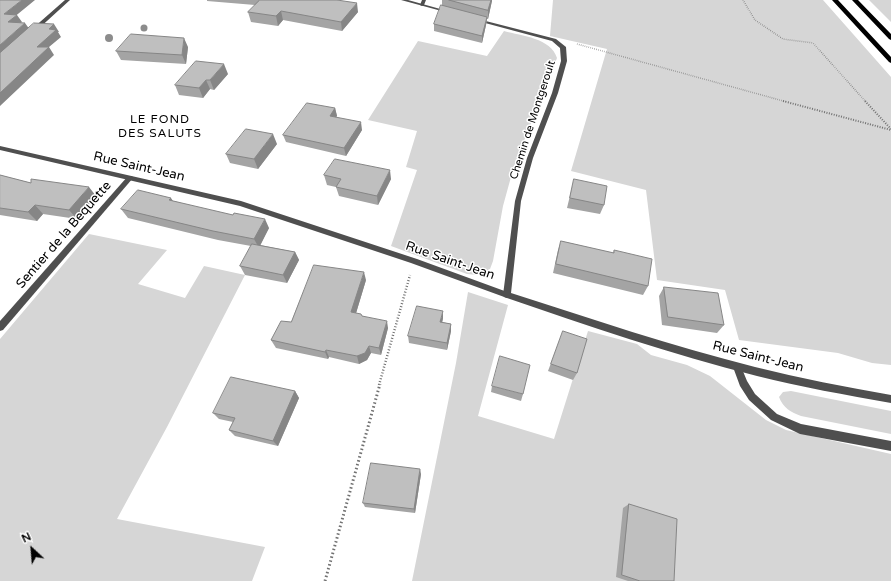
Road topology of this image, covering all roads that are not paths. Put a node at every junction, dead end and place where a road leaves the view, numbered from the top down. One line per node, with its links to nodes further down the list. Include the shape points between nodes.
1 (68, 0): 8 (street)
2 (403, 0): 5 (street)
3 (835, 0): 10 (main road)
4 (854, 0): 9 (main road)
5 (423, 2): 6 (street)
6 (458, 14)
7 (472, 18): 13 (street, Chemin de Montgeroult, via 547,38 564,47 564,61 555,93 530,158 518,201)
8 (28, 36)
9 (891, 38)
10 (891, 61)
11 (0, 148): 12 (street, Rue Saint-Jean)
12 (130, 178): 13 (street, Rue Saint-Jean, via 241,204); 14 (street, Sentier de la Bequette)
13 (507, 295): 15 (street, Rue Saint-Jean, via 627,335)
14 (0, 327)
15 (737, 367): 16 (street, Rue Saint-Jean); 17 (street, via 742,383 752,397 774,417 800,428)
16 (891, 399)
17 (891, 446)

